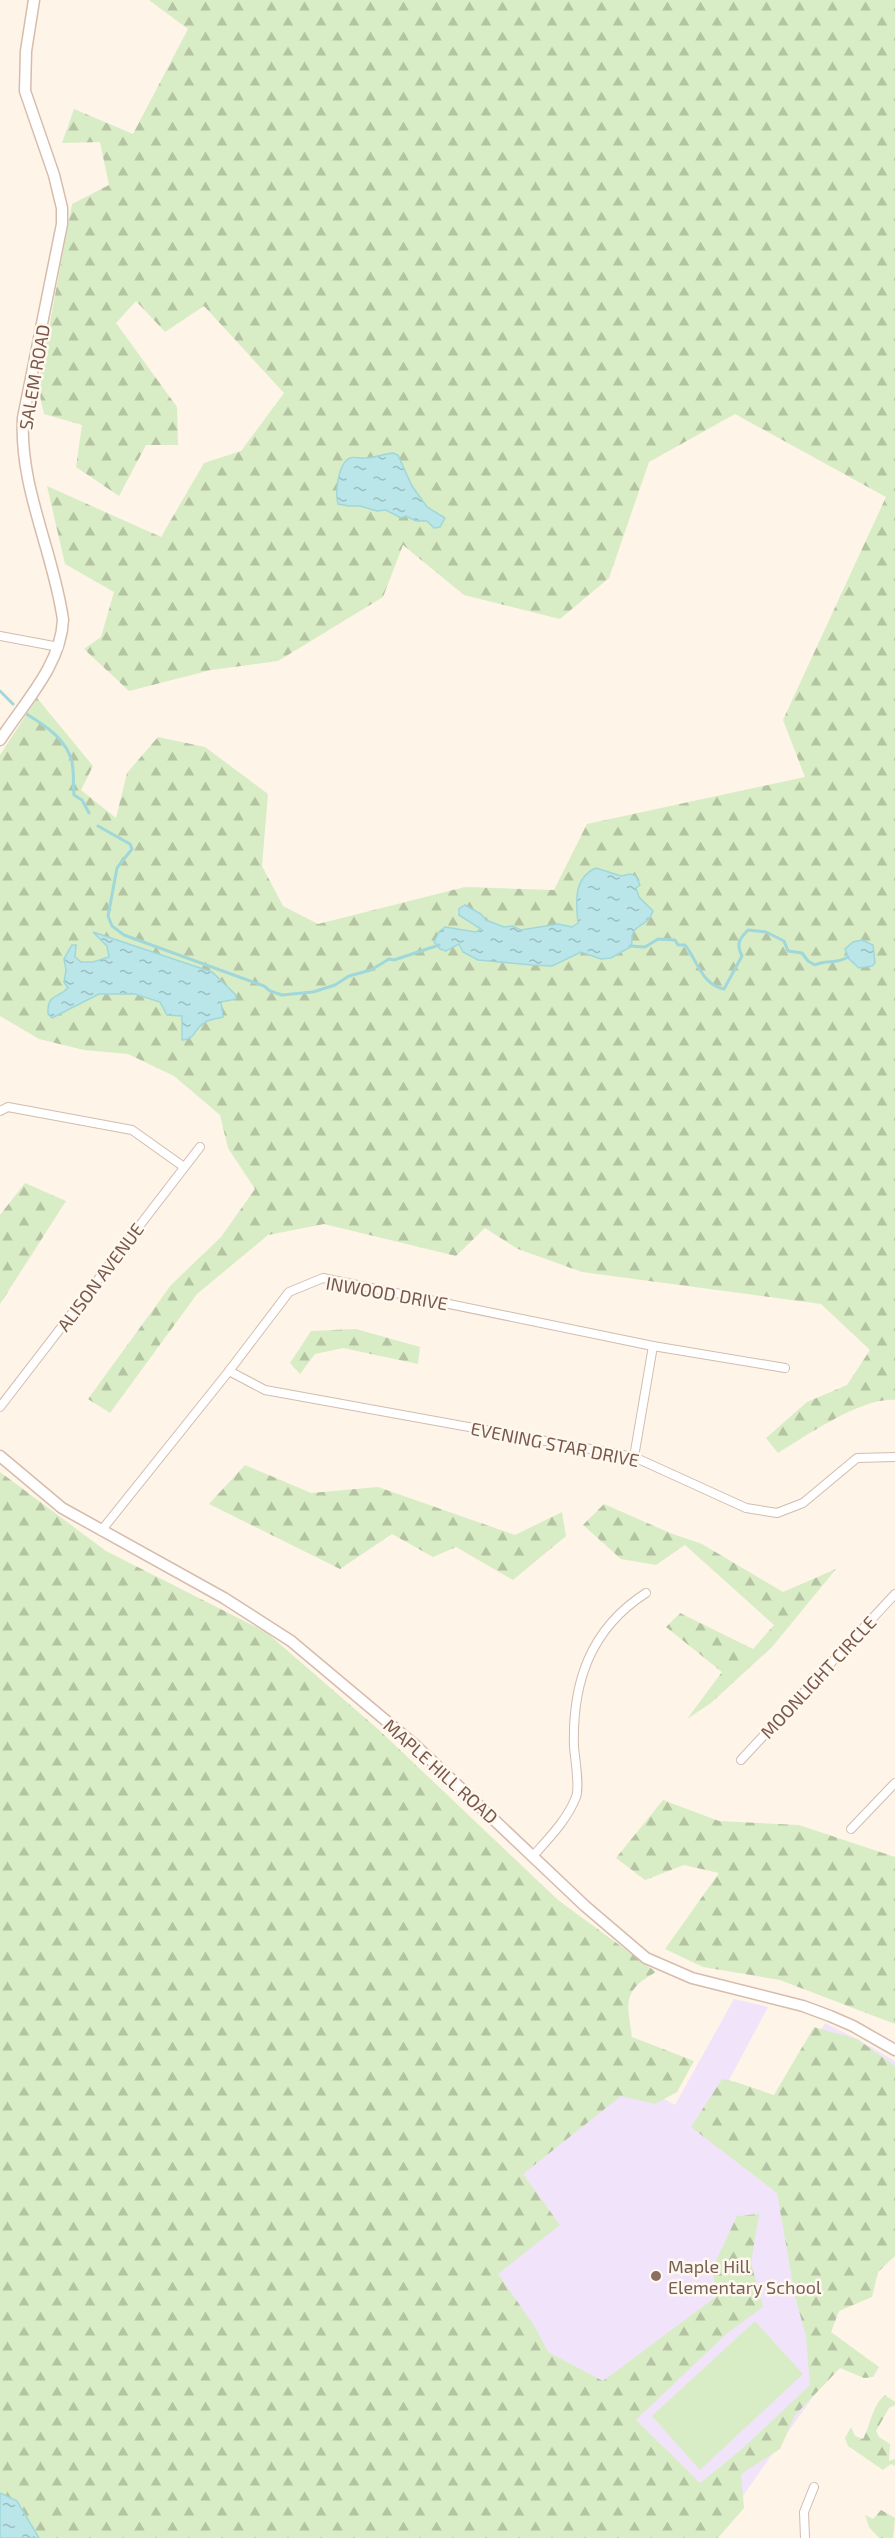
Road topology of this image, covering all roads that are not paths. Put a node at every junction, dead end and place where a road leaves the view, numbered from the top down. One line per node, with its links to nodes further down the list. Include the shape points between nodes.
1 (34, 0): 3 (street, SALEM ROAD, via 25,91 54,175 62,224 22,434 27,470 61,603)
2 (0, 636): 3 (street)
3 (59, 647): 4 (street, SALEM ROAD)
4 (0, 740)
5 (0, 1112): 7 (street, via 8,1107 132,1130)
6 (200, 1147): 7 (street, ALISON AVENUE)
7 (184, 1167): 11 (street, ALISON AVENUE)
8 (654, 1346): 9 (street, INWOOD DRIVE); 10 (street, INWOOD DRIVE, via 323,1278 289,1292); 13 (street)
9 (785, 1368)
10 (229, 1371): 13 (street, EVENING STAR DRIVE, via 266,1390); 15 (street, INWOOD DRIVE)
11 (0, 1407)
12 (0, 1455): 15 (street, MAPLE HILL ROAD, via 62,1508)
13 (634, 1457): 14 (street, EVENING STAR DRIVE, via 746,1508 777,1513 803,1503 857,1458)
14 (895, 1457)
15 (101, 1531): 21 (street, MAPLE HILL ROAD, via 224,1598 291,1641 415,1745)
16 (646, 1593): 21 (street, via 605,1628 592,1650 580,1679 573,1716 577,1795 563,1822)
17 (895, 1594): 18 (street, MOONLIGHT CIRCLE)
18 (741, 1760)
19 (895, 1783): 20 (street)
20 (851, 1829)
21 (533, 1856): 22 (street, MAPLE HILL ROAD, via 646,1958 692,1978 803,2006 853,2026)
22 (895, 2050)
23 (814, 2487): 24 (street, via 804,2512)
24 (805, 2538)

